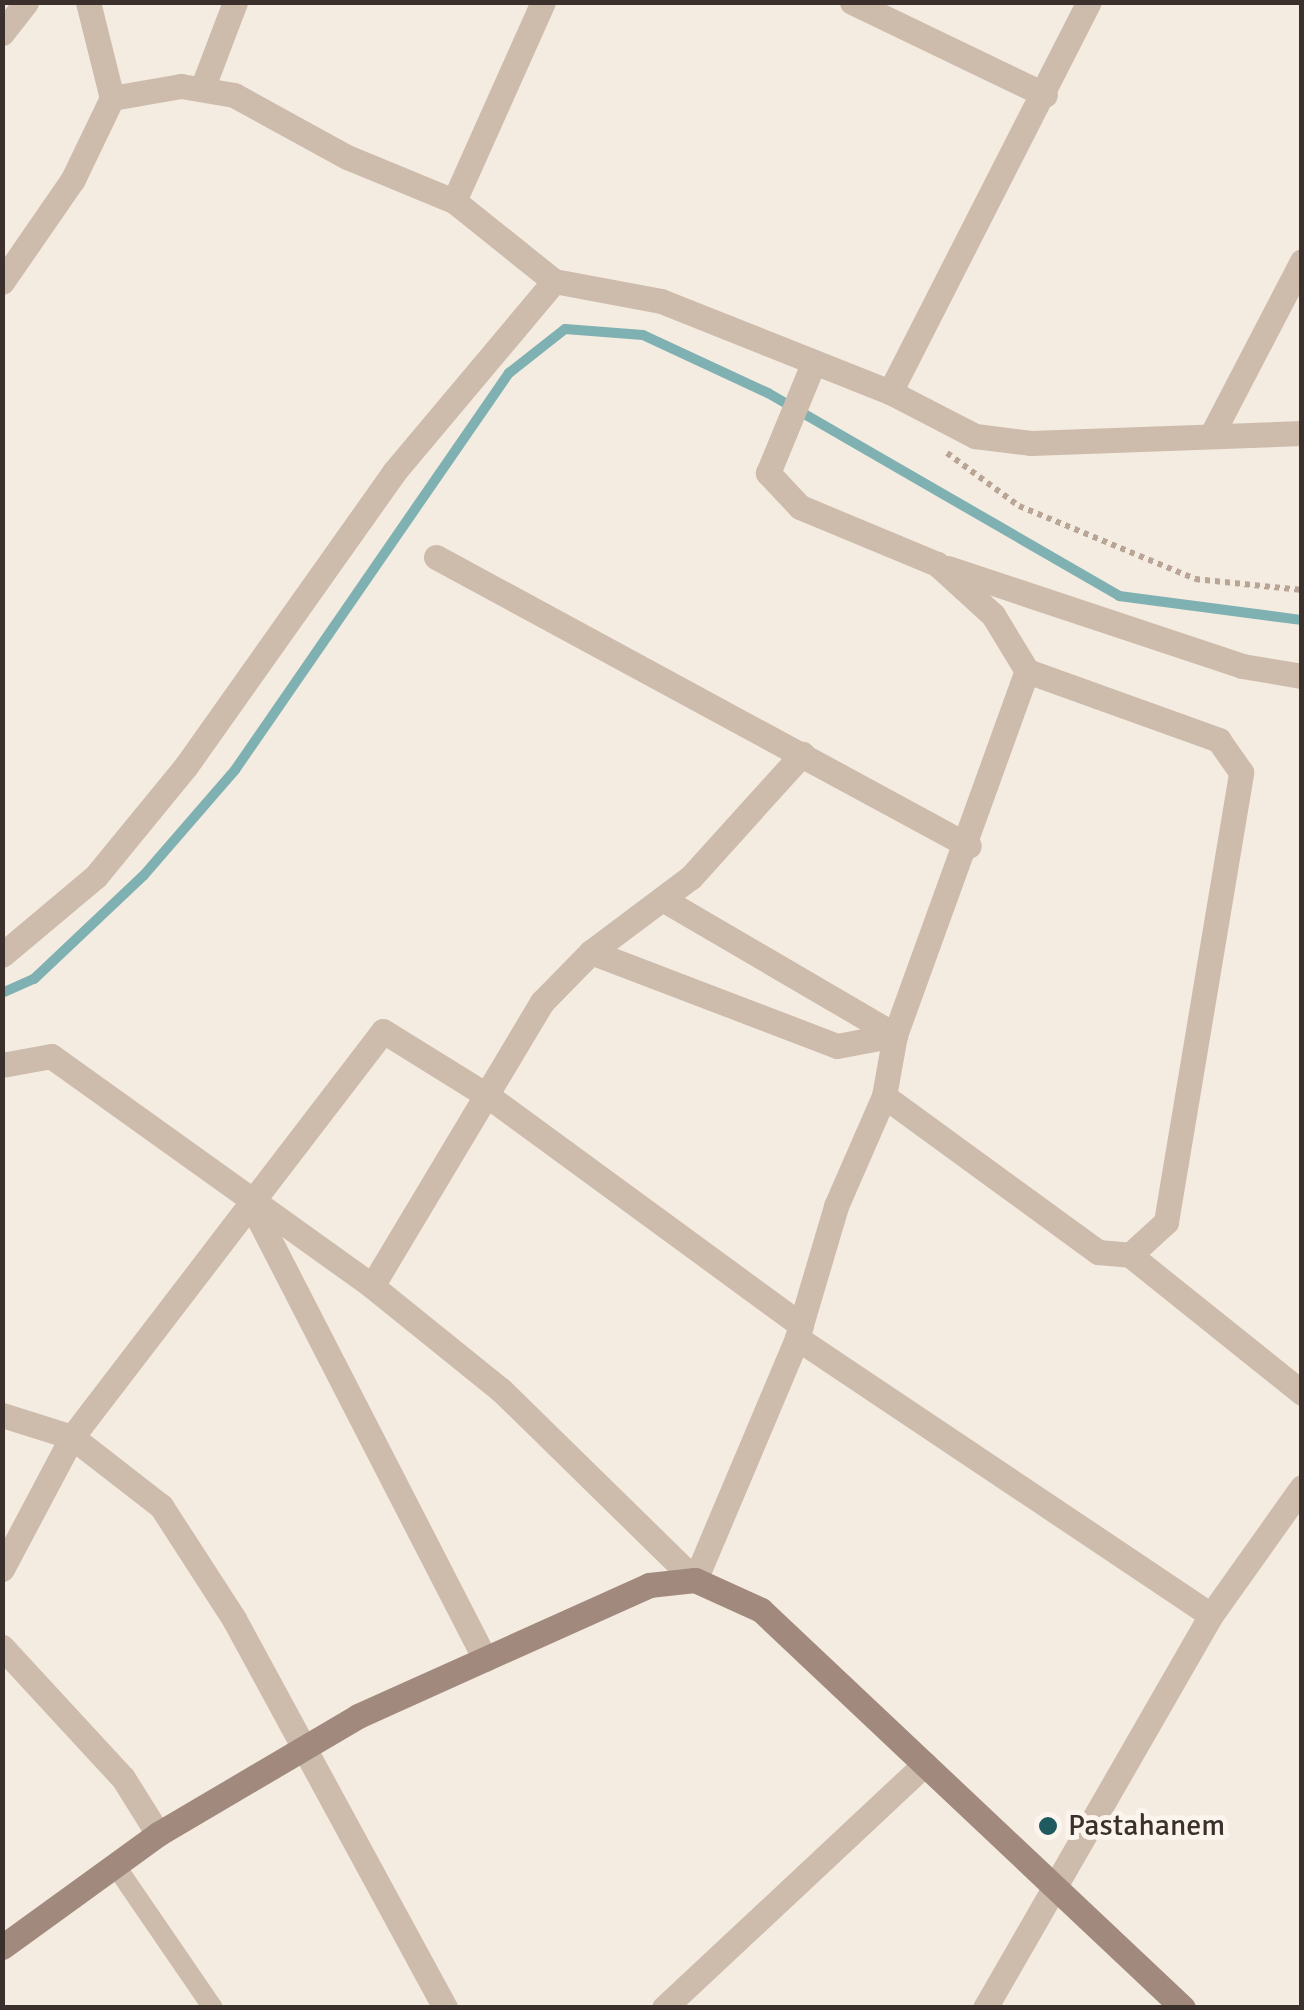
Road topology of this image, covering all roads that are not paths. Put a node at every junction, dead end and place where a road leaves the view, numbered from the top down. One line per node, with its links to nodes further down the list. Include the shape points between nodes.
1 (26, 2): 7 (street)
2 (88, 2): 10 (street)
3 (235, 2): 8 (street)
4 (543, 2): 11 (street)
5 (852, 2): 9 (street)
6 (1089, 2): 9 (street)
7 (2, 33)
8 (202, 89): 10 (street); 11 (street, via 234,95 347,156)
9 (1044, 95): 16 (street)
10 (112, 98): 14 (street, via 73,179)
11 (454, 201): 13 (street)
12 (1302, 260): 18 (street)
13 (554, 281): 15 (street, via 661,301); 27 (street, via 394,472 186,766 96,876)
14 (2, 282)
15 (809, 374): 16 (street); 20 (street, via 768,473 784,494)
16 (890, 392): 18 (street, via 936,422 1031,443)
17 (1302, 433): 18 (street)
18 (1211, 436)
19 (436, 557): 23 (street)
20 (938, 564): 21 (street, via 993,615); 22 (street, via 1242,666)
21 (1028, 671): 24 (street); 33 (street, via 1219,740 1240,772 1172,1199 1150,1244)
22 (1302, 676)
23 (802, 754): 24 (street); 25 (street, via 751,817)
24 (969, 846): 28 (street)
25 (664, 900): 26 (street); 28 (street)
26 (591, 952): 28 (street, via 837,1046); 30 (street, via 542,1002)
27 (2, 955)
28 (896, 1036): 31 (street)
29 (2, 1065): 32 (street, via 51,1056)
30 (488, 1096): 32 (street, via 383,1031); 34 (street); 35 (street)
31 (884, 1096): 33 (street, via 1098,1252); 35 (street, via 836,1206)
32 (248, 1198): 34 (street); 38 (street); 44 (street)
33 (1130, 1255): 36 (street)
34 (372, 1286): 41 (street, via 501,1390)
35 (799, 1332): 41 (street); 42 (street)
36 (1302, 1393)
37 (2, 1415): 38 (street)
38 (72, 1436): 40 (street); 45 (street, via 161,1506)
39 (1302, 1487): 42 (street)
40 (2, 1569)
41 (695, 1580): 44 (street, via 650,1585); 46 (street, via 762,1610)
42 (1211, 1614): 49 (street)
43 (2, 1648): 47 (street, via 123,1778)
44 (485, 1659): 45 (street)
45 (304, 1745): 47 (street); 52 (street)
46 (925, 1764): 49 (street); 53 (street)
47 (158, 1834): 48 (street)
48 (116, 1866): 50 (street); 51 (lane)
49 (1053, 1886): 54 (street); 55 (street)
50 (2, 1947)
51 (213, 2008)
52 (445, 2008)
53 (664, 2008)
54 (985, 2008)
55 (1183, 2008)

